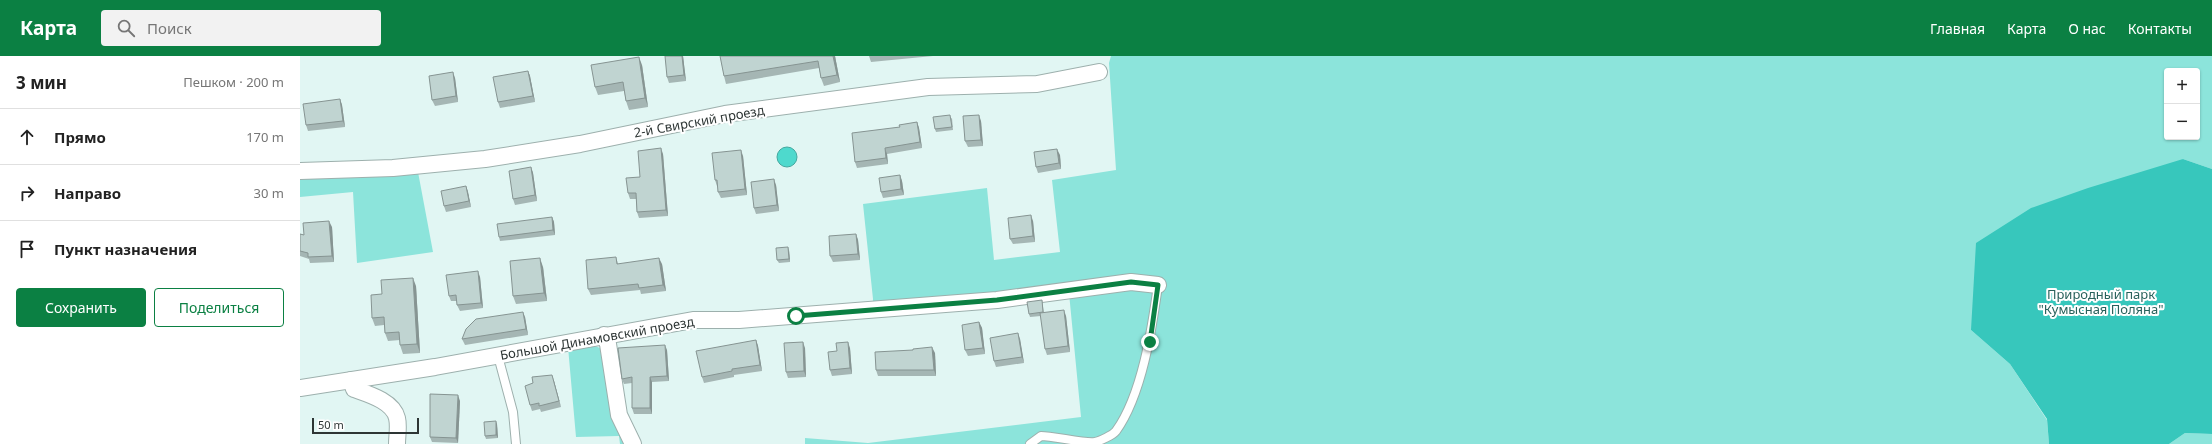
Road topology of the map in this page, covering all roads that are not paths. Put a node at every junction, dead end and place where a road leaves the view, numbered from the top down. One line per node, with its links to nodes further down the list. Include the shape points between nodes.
1 (1099, 72): 2 (street, 2-й Свирский проезд, via 1037,84 928,87 725,114 580,144 484,159 392,168)
2 (300, 171)
3 (1158, 285): 4 (street, Большой Динамовский проезд, via 1131,282 997,300 739,320 693,320); 11 (lane, via 1150,342 1135,392 1115,432 1094,442 1040,436)
4 (604, 335): 5 (street, Большой Динамовский проезд); 10 (street, via 608,344 619,415)
5 (498, 356): 6 (street, Большой Динамовский проезд); 9 (lane, via 513,412)
6 (351, 380): 7 (street, Большой Динамовский проезд); 8 (street, via 354,389 374,396 391,408 397,418)
7 (300, 388)
8 (397, 444)
9 (516, 444)
10 (633, 444)
11 (1030, 444)

